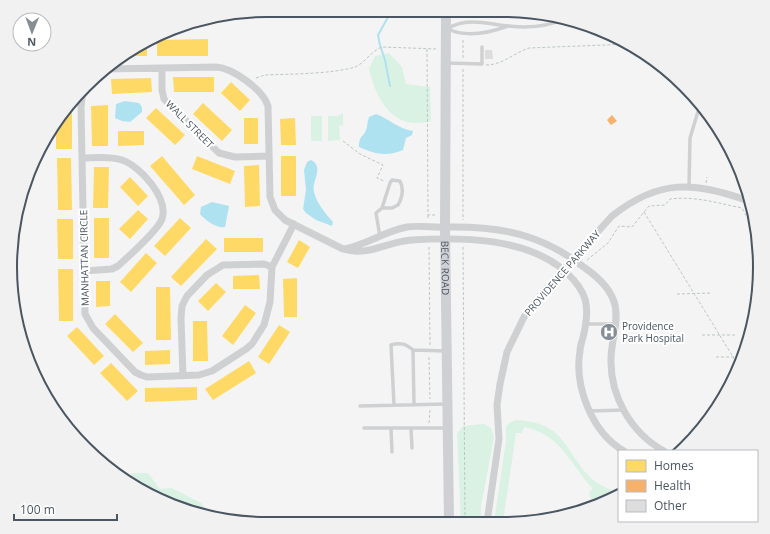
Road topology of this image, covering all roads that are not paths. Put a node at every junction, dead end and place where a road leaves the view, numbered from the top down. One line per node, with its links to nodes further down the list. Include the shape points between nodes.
1 (446, 17): 4 (main road, BECK ROAD)
2 (553, 22): 3 (lane)
3 (509, 26): 4 (lane, via 488,22 463,22); 4 (lane, via 489,33 457,33)
4 (446, 28): 6 (main road, BECK ROAD)
5 (482, 47): 6 (lane, via 482,64)
6 (446, 64): 17 (main road, BECK ROAD)
7 (162, 68): 8 (street); 11 (street, WALL STREET, via 164,99 218,154 235,157); 11 (street, via 223,67 246,82 267,101)
8 (115, 69)
9 (81, 100): 12 (street, MANHATTAN CIRCLE)
10 (698, 111): 13 (lane, via 690,138)
11 (269, 156): 16 (street, via 271,204 279,215)
12 (82, 158): 27 (street, MANHATTAN CIRCLE); 27 (street, via 111,158 128,162 160,196 163,209 159,224 118,266)
13 (689, 186): 14 (street, PROVIDENCE PARKWAY, via 705,188); 24 (street, PROVIDENCE PARKWAY, via 651,192 624,207 612,216)
14 (744, 200)
15 (382, 208): 15 (lane, via 392,180 400,181 400,201 396,207); 19 (lane, via 376,213)
16 (294, 224): 23 (street); 25 (street, MANHATTAN CIRCLE)
17 (445, 227): 18 (street); 20 (main road, BECK ROAD); 24 (street, via 483,227 512,232 547,244)
18 (402, 228): 19 (street); 21 (street)
19 (380, 237): 22 (street); 23 (street, via 365,244)
20 (446, 240): 21 (street); 26 (street, via 510,245 541,256); 31 (main road, BECK ROAD)
21 (403, 242): 22 (street)
22 (381, 247): 23 (street, via 361,252)
23 (343, 249)
24 (573, 258): 26 (street, PROVIDENCE PARKWAY); 29 (street, via 604,284 610,293)
25 (272, 267): 32 (street, MANHATTAN CIRCLE, via 269,310 264,325 252,344 212,371); 32 (street, via 264,264 223,265 207,275 187,296 182,306 181,318)
26 (563, 270): 28 (street, via 582,290 587,306); 48 (street, PROVIDENCE PARKWAY, via 524,317 507,352 497,405 499,439)
27 (84, 271): 32 (street, MANHATTAN CIRCLE, via 84,309 87,320 114,350 141,375)
28 (586, 324): 29 (lane); 38 (street, via 579,351 579,371)
29 (616, 324): 37 (street, via 611,371 615,390)
30 (413, 350): 31 (lane); 33 (lane); 35 (lane, via 406,344 392,345)
31 (447, 351): 34 (main road, BECK ROAD)
32 (183, 376)
33 (414, 404): 34 (lane); 35 (lane)
34 (447, 404): 42 (main road, BECK ROAD)
35 (394, 405): 36 (lane)
36 (360, 406)
37 (624, 410): 38 (lane); 45 (street, via 647,440)
38 (590, 411): 44 (street, via 609,438)
39 (364, 428): 40 (lane)
40 (391, 428): 41 (lane); 46 (lane)
41 (412, 428): 42 (lane); 43 (lane)
42 (448, 428): 47 (main road, BECK ROAD)
43 (412, 448)
44 (623, 450)
45 (662, 450)
46 (392, 452)
47 (448, 517)
48 (488, 517)

